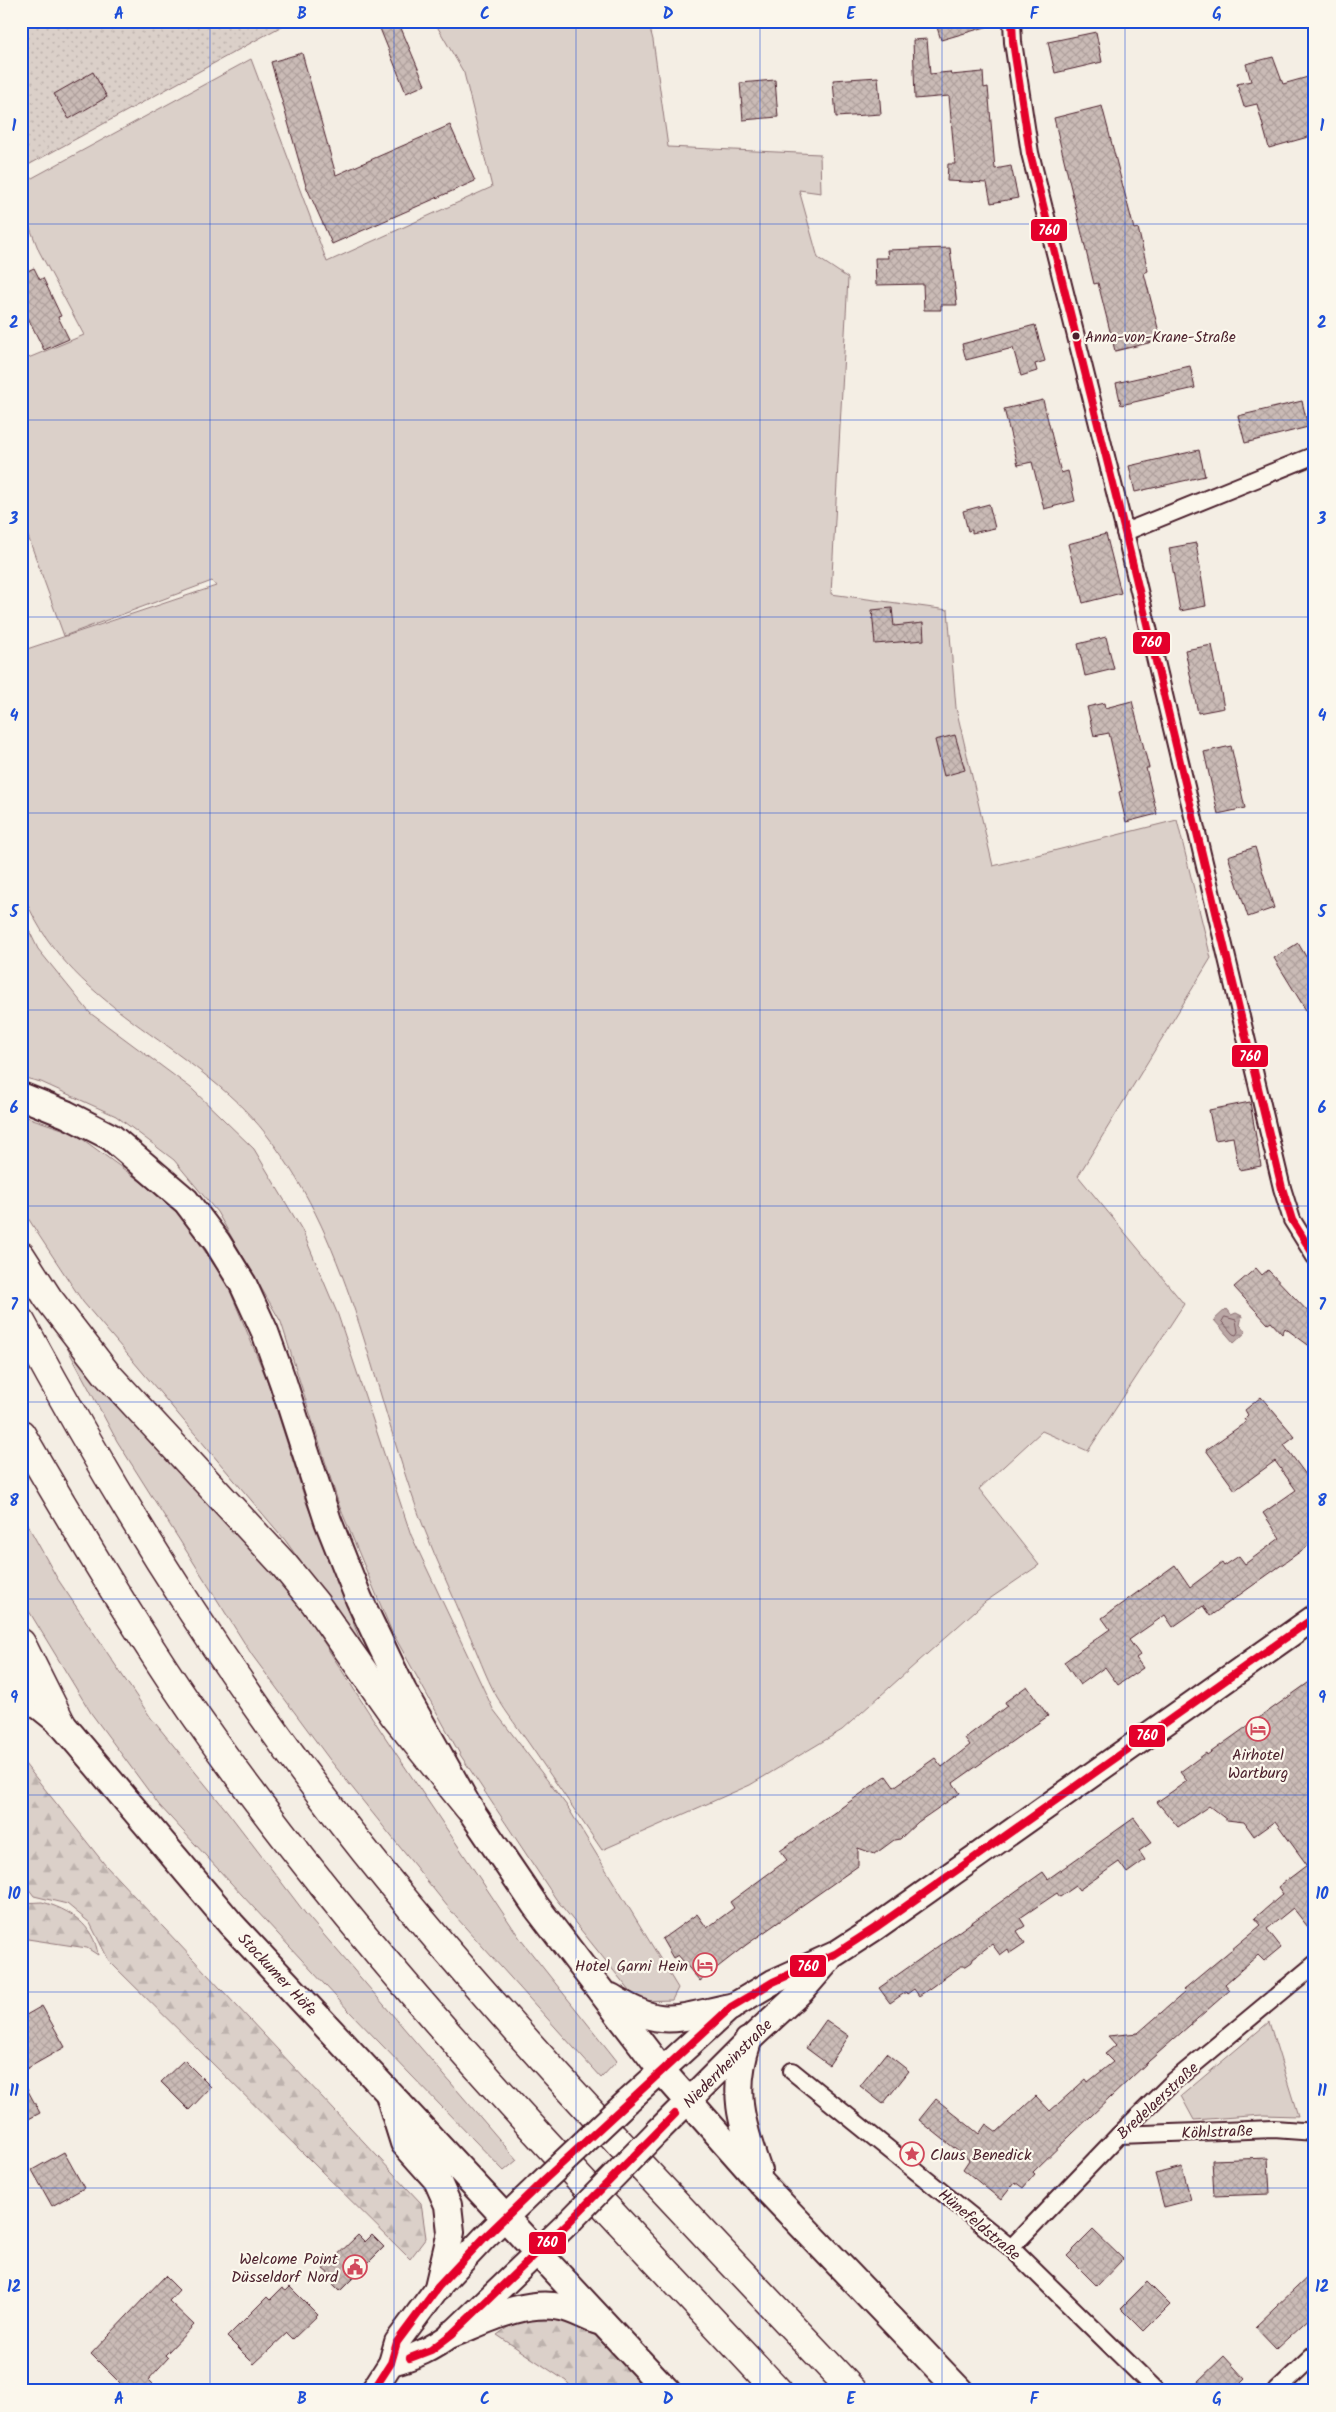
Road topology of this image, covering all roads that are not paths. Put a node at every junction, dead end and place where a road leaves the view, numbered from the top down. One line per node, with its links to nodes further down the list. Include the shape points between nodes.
1 (1012, 21): 3 (street, via 1030,153)
2 (1315, 455): 3 (street)
3 (1125, 532): 6 (street, via 1284,1198 1292,1220)
4 (21, 1096): 13 (main road, via 111,1136 186,1200 217,1242 243,1284 265,1332 328,1521 359,1599 403,1691)
5 (21, 1256): 13 (highway, via 48,1298 106,1373 284,1564 394,1715)
6 (1315, 1257)
7 (21, 1322): 37 (highway, via 140,1532 209,1640 375,1864 469,1976)
8 (21, 1434): 36 (highway, via 155,1656 223,1754 325,1888 396,1974 544,2139)
9 (1315, 1617): 14 (street, Niederrheinstraße)
10 (21, 1643): 12 (highway)
11 (21, 1691): 12 (main road, Stockumer Höfe)
12 (61, 1723): 21 (main road, Stockumer Höfe, via 231,1924)
13 (469, 1808): 16 (main road, via 535,1905)
14 (836, 1954): 17 (street, Niederrheinstraße, via 773,1982); 18 (street, Niederrheinstraße)
15 (1315, 1964): 24 (street, Bredelaerstraße, via 1174,2081)
16 (600, 1990): 17 (main road, via 633,2011 660,2020); 19 (main road)
17 (730, 2007): 19 (street, Niederrheinstraße)
18 (748, 2041): 22 (street, Niederrheinstraße); 25 (main road, via 741,2063 739,2094 748,2143)
19 (662, 2071): 22 (main road); 26 (street, Niederrheinstraße, bridge)
20 (792, 2071): 27 (street, Hünefeldstraße)
21 (388, 2090): 26 (main road, Stockumer Höfe); 29 (main road, via 404,2143 437,2180 448,2205 451,2232)
22 (689, 2101): 25 (main road); 28 (street, Niederrheinstraße, bridge)
23 (1315, 2132): 24 (street, Köhlstraße, via 1274,2129)
24 (1119, 2135): 27 (street, Bredelaerstraße)
25 (762, 2184): 38 (main road)
26 (506, 2216): 28 (main road, Stockumer Höfe); 29 (street, Niederrheinstraße)
27 (1011, 2248): 39 (street, Hünefeldstraße)
28 (538, 2252): 30 (main road, Stockumer Höfe); 31 (street, Niederrheinstraße)
29 (438, 2287): 33 (street, Niederrheinstraße, via 396,2342)
30 (606, 2324): 31 (main road, via 562,2307 536,2305 516,2309); 35 (main road, Stockumer Höfe)
31 (452, 2334): 33 (street, Niederrheinstraße, via 431,2350)
32 (1315, 2354): 40 (street)
33 (391, 2363): 34 (street, Niederrheinstraße)
34 (373, 2391)
35 (667, 2391)
36 (778, 2391)
37 (852, 2391)
38 (960, 2391)
39 (1157, 2391)
40 (1276, 2391)

